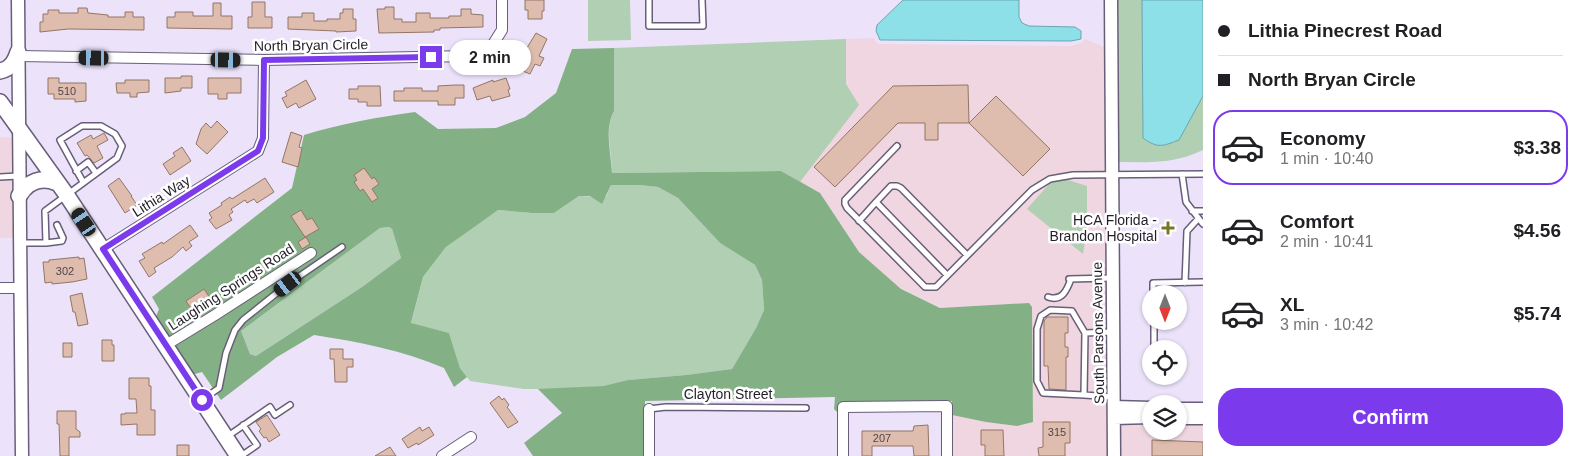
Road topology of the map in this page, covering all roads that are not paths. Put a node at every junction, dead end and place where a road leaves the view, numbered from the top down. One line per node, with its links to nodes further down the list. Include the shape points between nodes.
1 (18, 0): 6 (street)
2 (502, 0): 7 (street, North Bryan Circle, via 502,30 490,49 468,56)
3 (649, 0): 4 (lane, via 649,26 703,26)
4 (702, 0)
5 (1111, 0): 14 (street, South Parsons Avenue)
6 (18, 54): 7 (street, North Bryan Circle); 8 (main road, via 12,65); 10 (street)
7 (264, 60): 32 (street, Lithia Way, via 263,138 258,151)
8 (0, 71)
9 (0, 102): 10 (main road)
10 (19, 127): 17 (street); 20 (main road)
11 (897, 146): 26 (lane, via 845,200 847,208)
12 (76, 171): 13 (lane, via 88,162); 13 (lane, via 60,140 82,126 101,126 115,134 122,146 117,158); 19 (lane)
13 (96, 173): 19 (lane)
14 (1112, 174): 15 (lane); 34 (lane, via 1060,176 1041,184); 36 (street, South Parsons Avenue)
15 (1182, 174): 16 (lane); 23 (lane, via 1186,202)
16 (1203, 174)
17 (19, 176): 18 (lane); 21 (street)
18 (0, 177)
19 (82, 182): 20 (lane)
20 (62, 189): 21 (main road, via 46,180 37,180 26,186); 30 (lane, via 45,211); 32 (main road)
21 (19, 196): 29 (street)
22 (876, 202): 26 (lane); 34 (lane, via 891,186 901,188); 35 (lane)
23 (1192, 211): 24 (lane); 25 (lane)
24 (1203, 211)
25 (1198, 219): 27 (lane); 38 (lane, via 1187,231)
26 (860, 221): 35 (lane, via 925,288 936,287)
27 (1203, 224)
28 (57, 225): 30 (lane, via 62,241)
29 (20, 243): 30 (lane); 41 (street)
30 (46, 243)
31 (342, 247): 47 (lane, via 243,320 235,330 226,353 219,388)
32 (103, 249): 45 (main road)
33 (311, 252): 45 (street, Laughing Springs Road)
34 (966, 255): 35 (lane)
35 (947, 275)
36 (1113, 278): 42 (lane, via 1070,279 1061,296); 43 (street, South Parsons Avenue)
37 (1203, 282): 38 (lane)
38 (1185, 283): 39 (lane)
39 (1153, 285)
40 (0, 288): 41 (street)
41 (20, 288): 61 (street)
42 (1048, 297)
43 (1113, 332): 44 (lane); 49 (street, South Parsons Avenue)
44 (1085, 333): 46 (lane); 46 (lane, via 1072,311 1050,310 1041,316 1037,329 1037,381 1043,393)
45 (166, 345): 47 (main road)
46 (1084, 395): 49 (lane)
47 (202, 400): 59 (main road)
48 (290, 405): 58 (lane, via 275,415 270,407)
49 (1114, 407): 51 (street); 55 (street); 67 (street, South Parsons Avenue)
50 (806, 408): 52 (lane, Clayton Street)
51 (1142, 408)
52 (649, 409): 64 (street)
53 (1187, 409): 54 (street)
54 (1203, 410)
55 (1142, 415)
56 (1187, 418): 57 (street)
57 (1203, 418)
58 (243, 426): 59 (lane); 62 (lane, via 257,445)
59 (226, 437): 62 (main road)
60 (470, 437): 63 (street)
61 (22, 456)
62 (239, 456)
63 (442, 456)
64 (649, 456)
65 (843, 456): 66 (street, via 843,407 947,406)
66 (948, 456)
67 (1114, 456)

